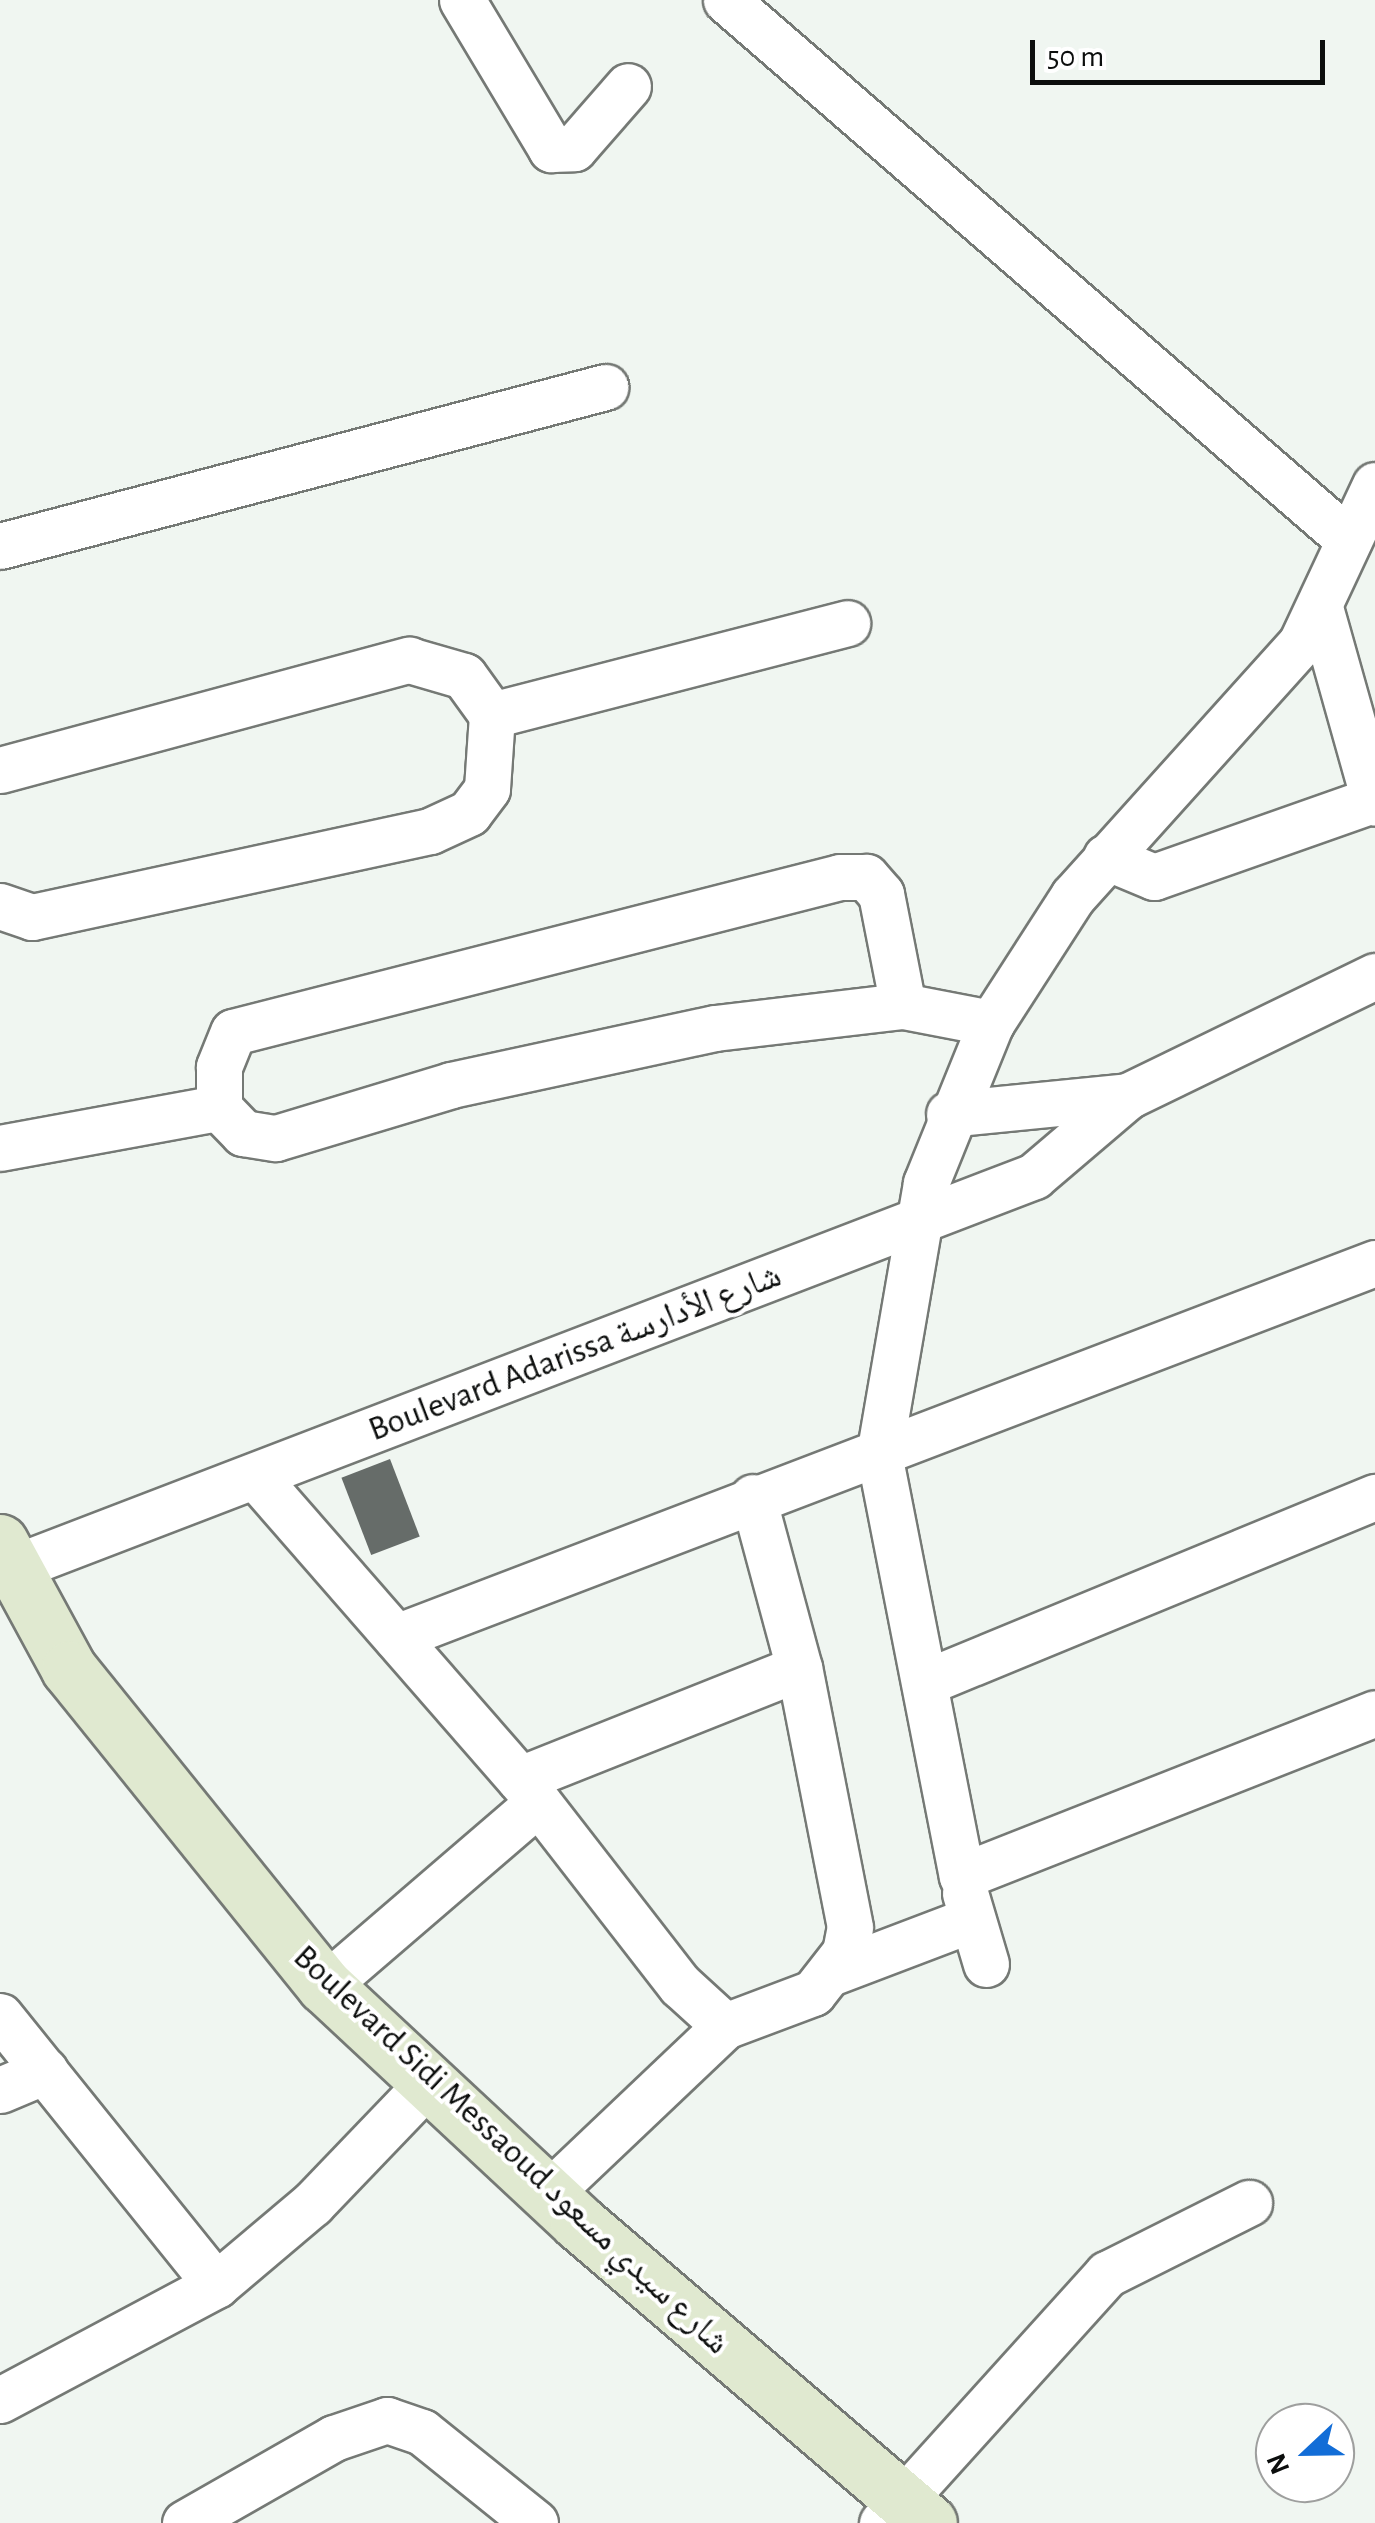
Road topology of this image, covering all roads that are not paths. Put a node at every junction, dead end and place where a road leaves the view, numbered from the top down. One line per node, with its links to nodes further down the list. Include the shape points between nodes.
1 (462, 0): 3 (street, via 551,149 574,148)
2 (726, 0): 5 (street)
3 (628, 86)
4 (605, 387): 6 (street)
5 (1366, 511): 7 (street)
6 (0, 546)
7 (1322, 611): 11 (street); 12 (street)
8 (847, 623): 9 (street)
9 (492, 715): 10 (street, via 464,676 409,660); 13 (street, via 487,789 468,813 430,830 32,917)
10 (0, 770)
11 (1375, 800): 12 (street, via 1154,877)
12 (1106, 857): 16 (street)
13 (0, 906)
14 (1375, 976): 17 (street, Boulevard Adarissa شارع الأدارسة)
15 (902, 1006): 16 (street); 18 (street, via 610,1046 276,1138 243,1133); 18 (street, via 881,894 866,877 840,877 233,1032 219,1067)
16 (990, 1023): 19 (street)
17 (1128, 1096): 19 (street, Boulevard Adarissa شارع الأدارسة); 21 (street, Boulevard Adarissa شارع الأدارسة, via 1034,1176)
18 (219, 1108): 20 (street)
19 (949, 1114): 21 (street)
20 (0, 1148)
21 (917, 1219): 23 (street); 24 (street, Boulevard Adarissa شارع الأدارسة)
22 (1375, 1263): 23 (street)
23 (880, 1454): 26 (street); 30 (street)
24 (256, 1478): 27 (street, Boulevard Adarissa شارع الأدارسة); 28 (street)
25 (1375, 1496): 30 (street)
26 (753, 1497): 28 (street); 29 (street)
27 (4, 1562): 37 (street, Boulevard Sidi Messaoud شارع سيدي مسعود, via 104,1715)
28 (396, 1637): 32 (street)
29 (799, 1668): 32 (street); 36 (street, via 850,1927)
30 (926, 1682): 33 (street)
31 (1375, 1713): 33 (street)
32 (529, 1791): 37 (street); 39 (street, via 680,1985)
33 (962, 1876): 34 (street)
34 (970, 1920): 35 (street); 36 (street)
35 (986, 1964)
36 (833, 1972): 39 (street, via 812,1994)
37 (325, 1986): 41 (street, Boulevard Sidi Messaoud شارع سيدي مسعود)
38 (0, 2016): 40 (street)
39 (725, 2026): 43 (street)
40 (45, 2072): 42 (street); 45 (street)
41 (428, 2083): 43 (street, Boulevard Sidi Messaoud شارع سيدي مسعود); 45 (street, via 312,2204)
42 (0, 2090)
43 (548, 2194): 47 (street, Boulevard Sidi Messaoud شارع سيدي مسعود)
44 (1248, 2204): 47 (street, via 1108,2274)
45 (216, 2285): 46 (street)
46 (0, 2400)
47 (904, 2516)
48 (185, 2523): 49 (street, via 334,2438 388,2420 422,2432)
49 (534, 2523)

